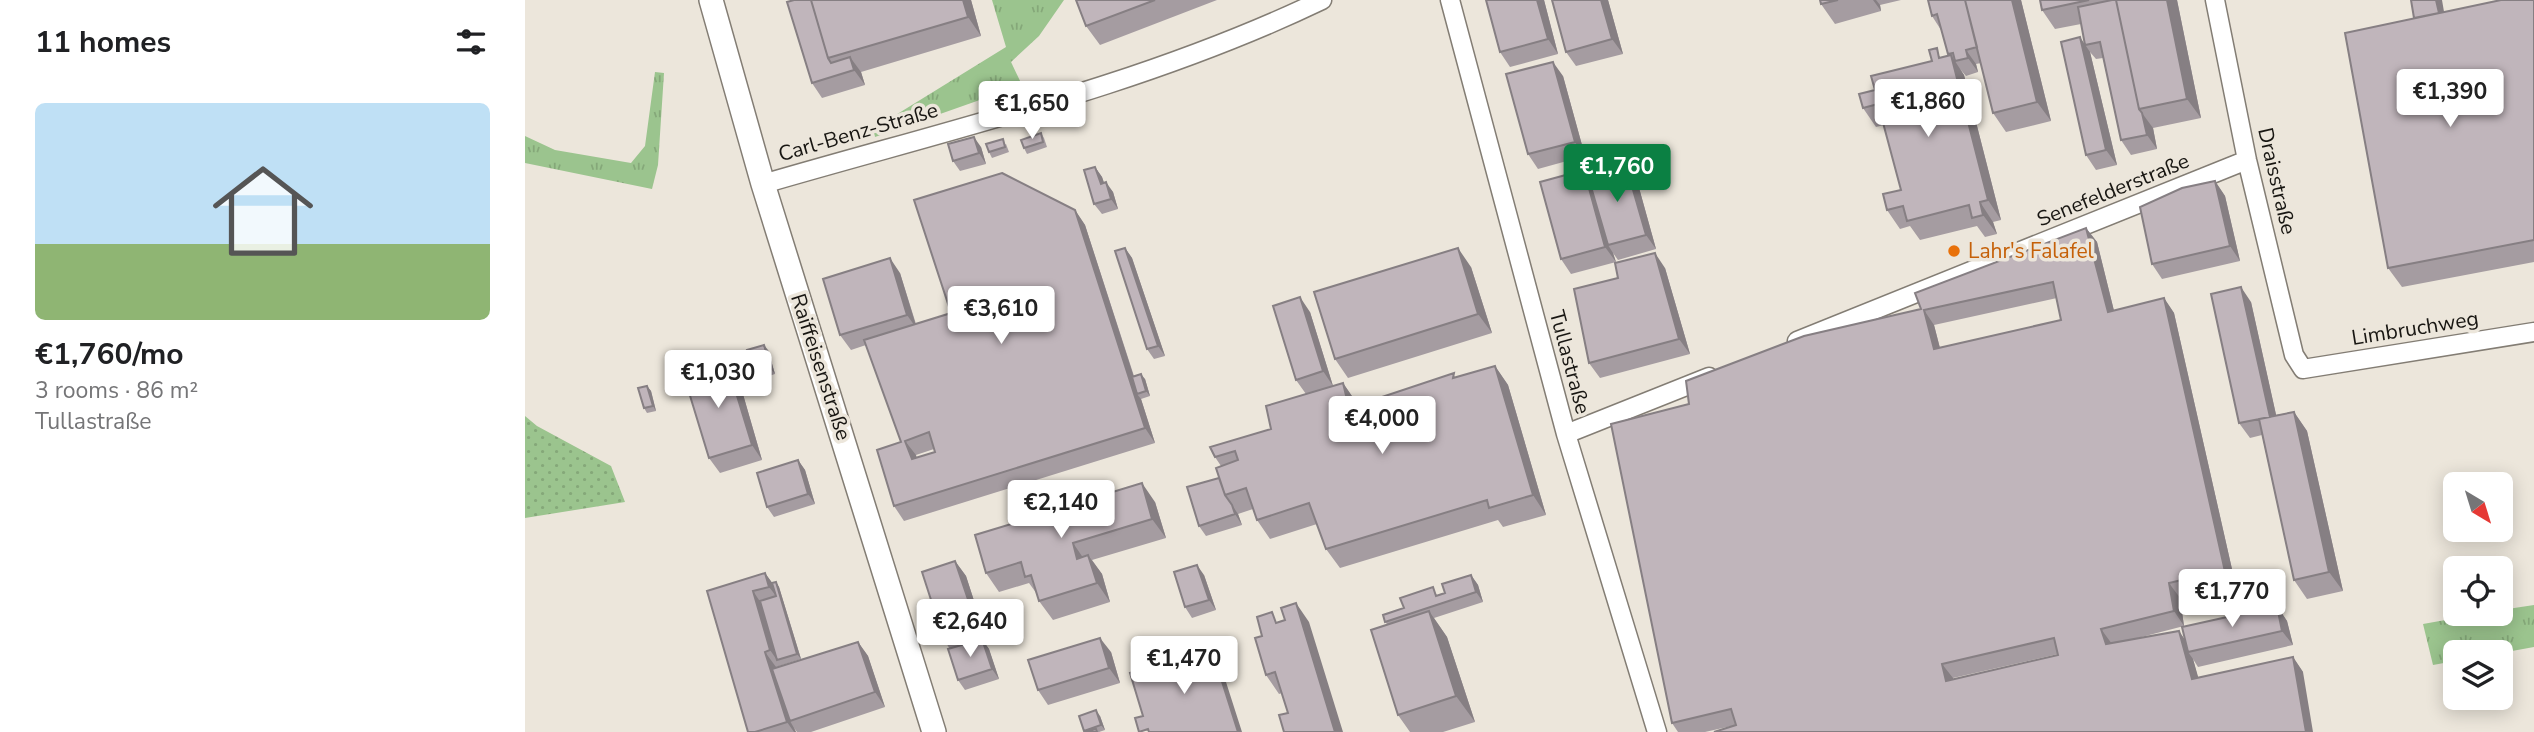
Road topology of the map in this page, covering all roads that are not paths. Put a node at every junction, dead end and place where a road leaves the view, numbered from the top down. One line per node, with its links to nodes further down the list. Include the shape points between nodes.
1 (711, 0): 6 (street, Raiffeisenstraße)
2 (1322, 0): 6 (street, Carl-Benz-Straße, via 1164,67)
3 (1450, 0): 11 (street, Tullastraße)
4 (2215, 0): 5 (street, Draisstraße)
5 (2248, 160): 8 (street, Senefelderstraße); 10 (street, Draisstraße, via 2294,355)
6 (763, 184): 12 (street, Raiffeisenstraße)
7 (2534, 332): 10 (street, Limbruchweg)
8 (1777, 349)
9 (1727, 369): 11 (street)
10 (2303, 369)
11 (1566, 434): 13 (street, Tullastraße)
12 (934, 732)
13 (1657, 732)

